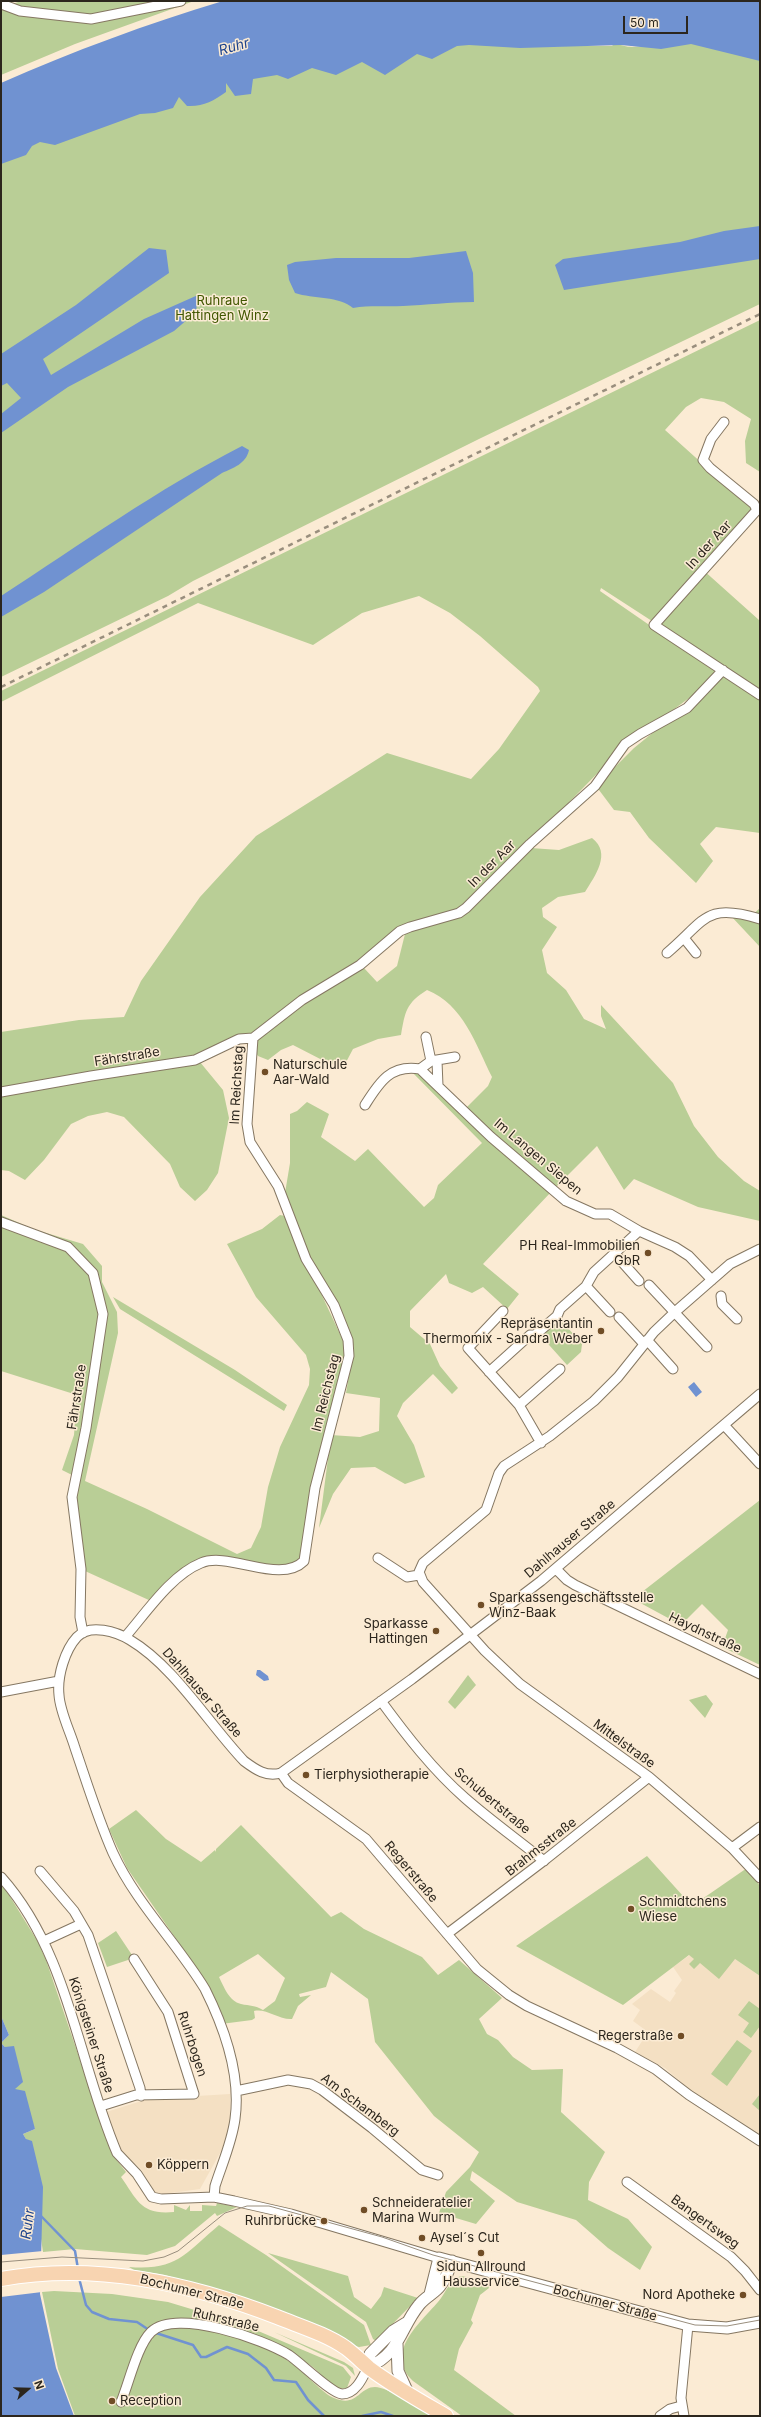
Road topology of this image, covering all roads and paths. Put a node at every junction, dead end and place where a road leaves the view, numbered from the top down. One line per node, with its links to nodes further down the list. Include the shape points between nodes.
1 (15, 1): 3 (street)
2 (181, 1): 3 (street, via 91,19 20,11)
3 (2, 6)
4 (724, 422): 5 (street, In der Aar, via 711,439 703,460 754,504 757,510 654,624)
5 (723, 670): 6 (street, In der Aar); 12 (street, In der Aar, via 687,708 626,744 595,786 530,844 466,908 459,913 410,926 400,932 360,965 302,1000)
6 (760, 694)
7 (760, 919): 8 (street, via 731,912 717,912 704,918)
8 (684, 938): 9 (street); 10 (street)
9 (667, 952)
10 (696, 953)
11 (426, 1037): 14 (street)
12 (253, 1038): 17 (street, Fährstraße, via 239,1039 195,1060); 48 (street, Im Reichstag, via 247,1124 250,1142 278,1186 306,1259 336,1311 348,1340 349,1356 314,1494 304,1561 297,1568 285,1570 202,1562 177,1578)
13 (455, 1057): 14 (street)
14 (434, 1061): 15 (street); 16 (street)
15 (420, 1069): 16 (street, Im Langen Siepen); 18 (street, via 411,1067 388,1074 379,1082)
16 (438, 1086): 20 (street, Im Langen Siepen, via 566,1201 595,1214 610,1214)
17 (1, 1092)
18 (366, 1105)
19 (1, 1222): 46 (street, Fährstraße, via 68,1247 94,1273 103,1314 86,1428 72,1497 81,1569)
20 (639, 1231): 22 (street); 23 (street, Im Langen Siepen, via 684,1252)
21 (760, 1249): 23 (street, via 738,1259)
22 (615, 1254): 24 (street); 26 (street, via 594,1272)
23 (712, 1280): 30 (street)
24 (639, 1281)
25 (649, 1285): 30 (street)
26 (586, 1286): 29 (street); 37 (street, via 560,1310 554,1320 535,1335 530,1335)
27 (721, 1296): 32 (street, via 722,1304)
28 (503, 1310): 37 (street, via 468,1348)
29 (610, 1312)
30 (675, 1312): 33 (street); 34 (street)
31 (619, 1317): 33 (street)
32 (737, 1319)
33 (646, 1342): 36 (street); 41 (street, via 594,1401)
34 (707, 1347)
35 (560, 1369): 39 (street)
36 (673, 1369)
37 (489, 1372): 39 (street)
38 (760, 1394): 40 (street, Dahlhauser Straße)
39 (519, 1404): 41 (street)
40 (724, 1425): 42 (street); 44 (street, Dahlhauser Straße)
41 (541, 1443): 45 (street, via 504,1466 486,1510 423,1563)
42 (760, 1464)
43 (378, 1558): 45 (street, via 407,1577)
44 (556, 1569): 47 (street, Dahlhauser Straße); 49 (street, Haydnstraße, via 575,1585)
45 (419, 1575): 47 (street, Mittelstraße)
46 (82, 1633): 48 (street, Dahlhauser Straße, via 100,1630); 50 (street, via 75,1639 68,1652)
47 (471, 1634): 52 (street, Dahlhauser Straße); 54 (street, Mittelstraße, via 485,1651 526,1689)
48 (125, 1637): 53 (street, Dahlhauser Straße, via 158,1661 244,1761 255,1770 266,1774)
49 (760, 1674)
50 (59, 1680): 51 (street); 65 (street, via 62,1706 100,1824 119,1865 193,1969 214,2007 229,2053)
51 (1, 1692)
52 (381, 1701): 53 (street, Dahlhauser Straße); 57 (street, Schubertstraße, via 446,1780)
53 (282, 1773): 62 (street, Regerstraße, via 288,1783 366,1839)
54 (649, 1777): 56 (street, Mittelstraße); 57 (street, Brahmsstraße)
55 (760, 1828): 56 (street)
56 (732, 1848): 60 (street, Mittelstraße)
57 (544, 1861): 62 (street, Brahmsstraße)
58 (40, 1871): 61 (street, via 56,1888)
59 (1, 1877): 63 (street, Königsteiner Straße, via 18,1898)
60 (760, 1878)
61 (81, 1924): 63 (street); 66 (street, via 88,1935 138,2080)
62 (447, 1934): 68 (street, Regerstraße, via 477,1969 509,1995 655,2069 688,2095)
63 (44, 1942): 67 (street, Königsteiner Straße)
64 (134, 1959): 66 (street, Ruhrbogen, via 166,2006 194,2094)
65 (236, 2091): 69 (street, Am Schamberg, via 288,2080 311,2084 372,2128 422,2170); 71 (street, via 234,2125)
66 (141, 2096): 67 (street, Ruhrbogen)
67 (101, 2106): 72 (street, Königsteiner Straße, via 116,2154 137,2174 148,2193)
68 (760, 2141)
69 (438, 2175)
70 (627, 2182): 78 (street, Bangertsweg, via 731,2257 746,2271)
71 (214, 2197): 72 (street, Bochumer Straße); 73 (street, Bochumer Straße, via 291,2214)
72 (156, 2199)
73 (439, 2258): 74 (street, Bochumer Straße); 79 (street)
74 (452, 2262): 79 (street, via 439,2288); 82 (street, Bochumer Straße)
75 (1, 2278): 76 (main road, Bochumer Straße, via 33,2274)
76 (108, 2279): 77 (main road, Bochumer Straße); 84 (main road, Bochumer Straße, via 222,2307)
77 (1, 2288)
78 (760, 2290)
79 (430, 2294): 81 (street)
80 (760, 2322): 82 (street, Bochumer Straße, via 727,2328)
81 (406, 2323): 83 (street); 84 (street, via 393,2331 370,2354)
82 (688, 2325): 87 (street)
83 (397, 2344): 84 (street, via 380,2362); 85 (street, via 398,2371)
84 (368, 2367): 85 (main road, Bochumer Straße); 86 (street, Ruhrstraße, via 354,2389 347,2393 336,2393 289,2355 247,2336 177,2323 152,2331 142,2348)
85 (408, 2393): 88 (main road, Bochumer Straße)
86 (121, 2402)
87 (681, 2406): 89 (street, via 670,2409); 90 (street)
88 (446, 2416)
89 (660, 2416)
90 (684, 2416)

